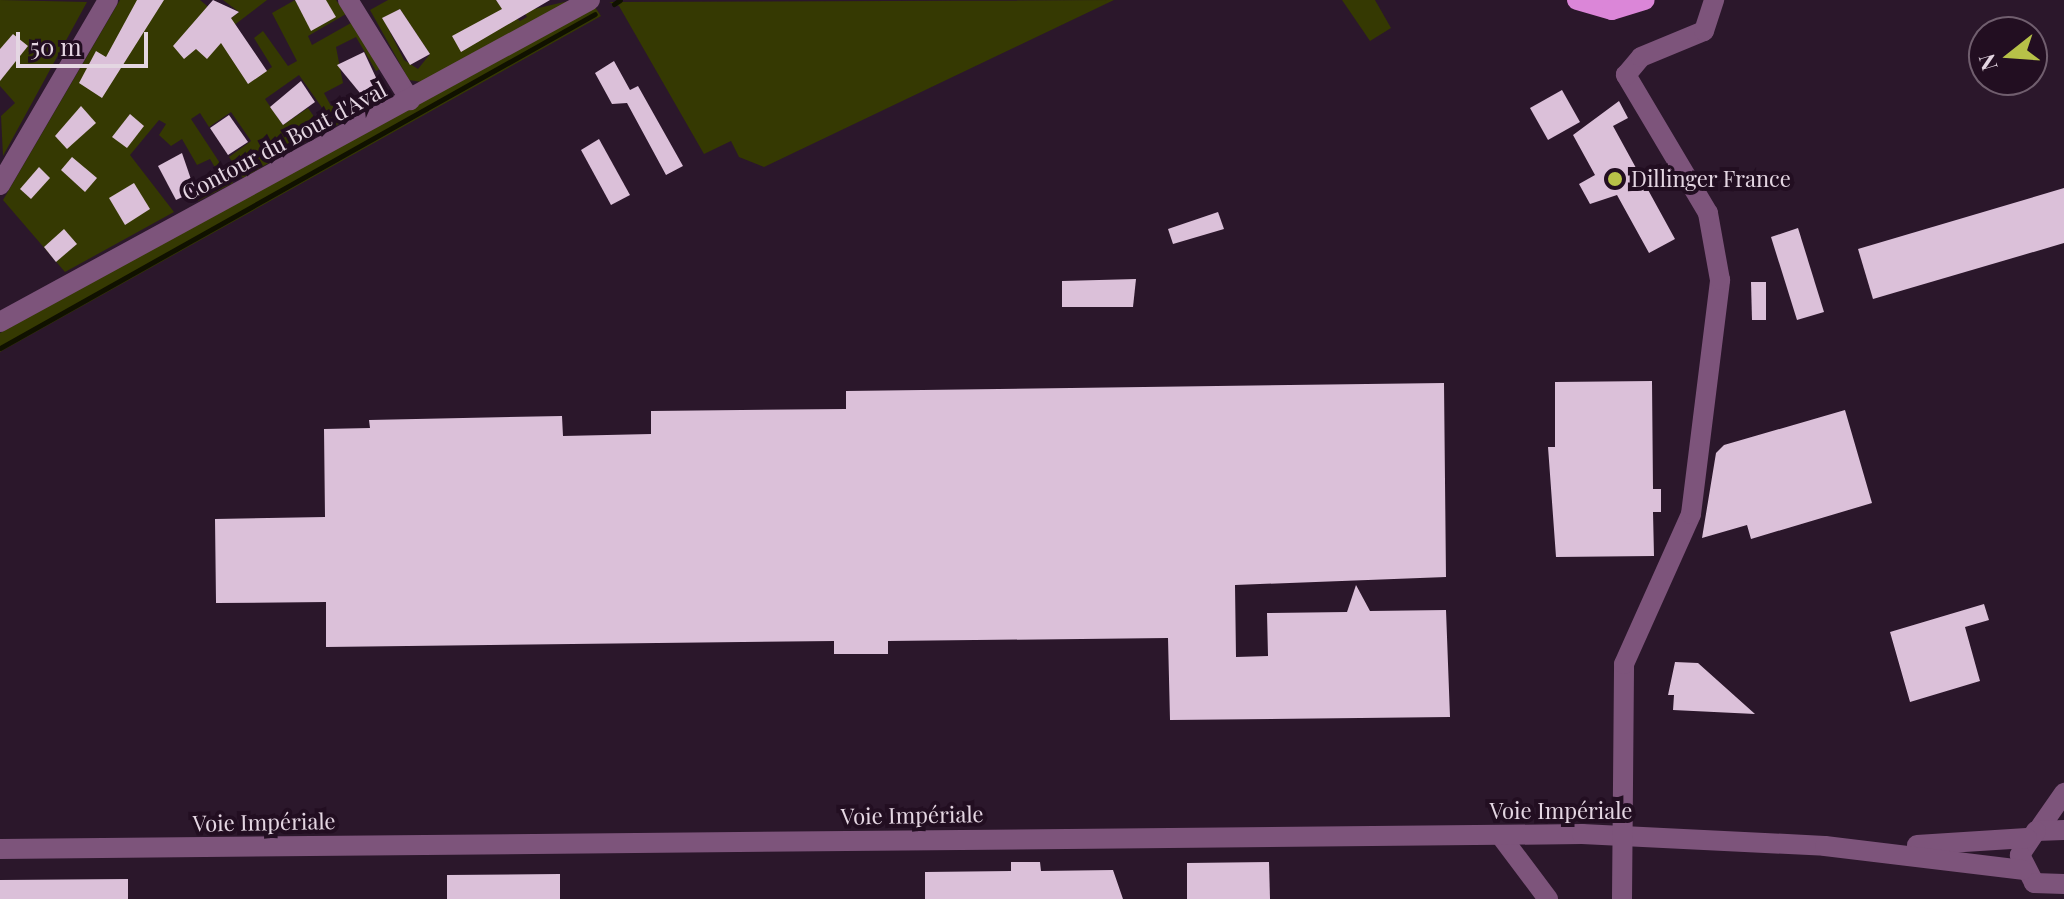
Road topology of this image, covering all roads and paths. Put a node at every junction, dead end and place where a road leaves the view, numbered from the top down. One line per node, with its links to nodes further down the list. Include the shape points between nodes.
1 (108, 0): 8 (street)
2 (348, 0): 7 (street)
3 (590, 0): 7 (street, Contour du Bout d'Aval)
4 (1577, 0): 5 (main road, via 1612,10)
5 (1645, 0)
6 (1714, 0): 14 (street, via 1704,31 1641,57 1626,75 1708,213 1720,280 1691,514 1624,664)
7 (410, 100): 9 (street, Contour du Bout d'Aval)
8 (0, 185)
9 (0, 322)
10 (2064, 793): 12 (street)
11 (2064, 830): 12 (street, Voie Impériale)
12 (2033, 834): 15 (street, Voie Impériale); 17 (street)
13 (1500, 835): 14 (street, Voie Impériale); 16 (street, Voie Impériale); 19 (street)
14 (1621, 835): 15 (street, Voie Impériale); 20 (street)
15 (1825, 846): 17 (street, Voie Impériale)
16 (0, 849)
17 (2031, 883): 18 (street, Voie Impériale)
18 (2064, 884)
19 (1548, 899)
20 (1622, 899)

